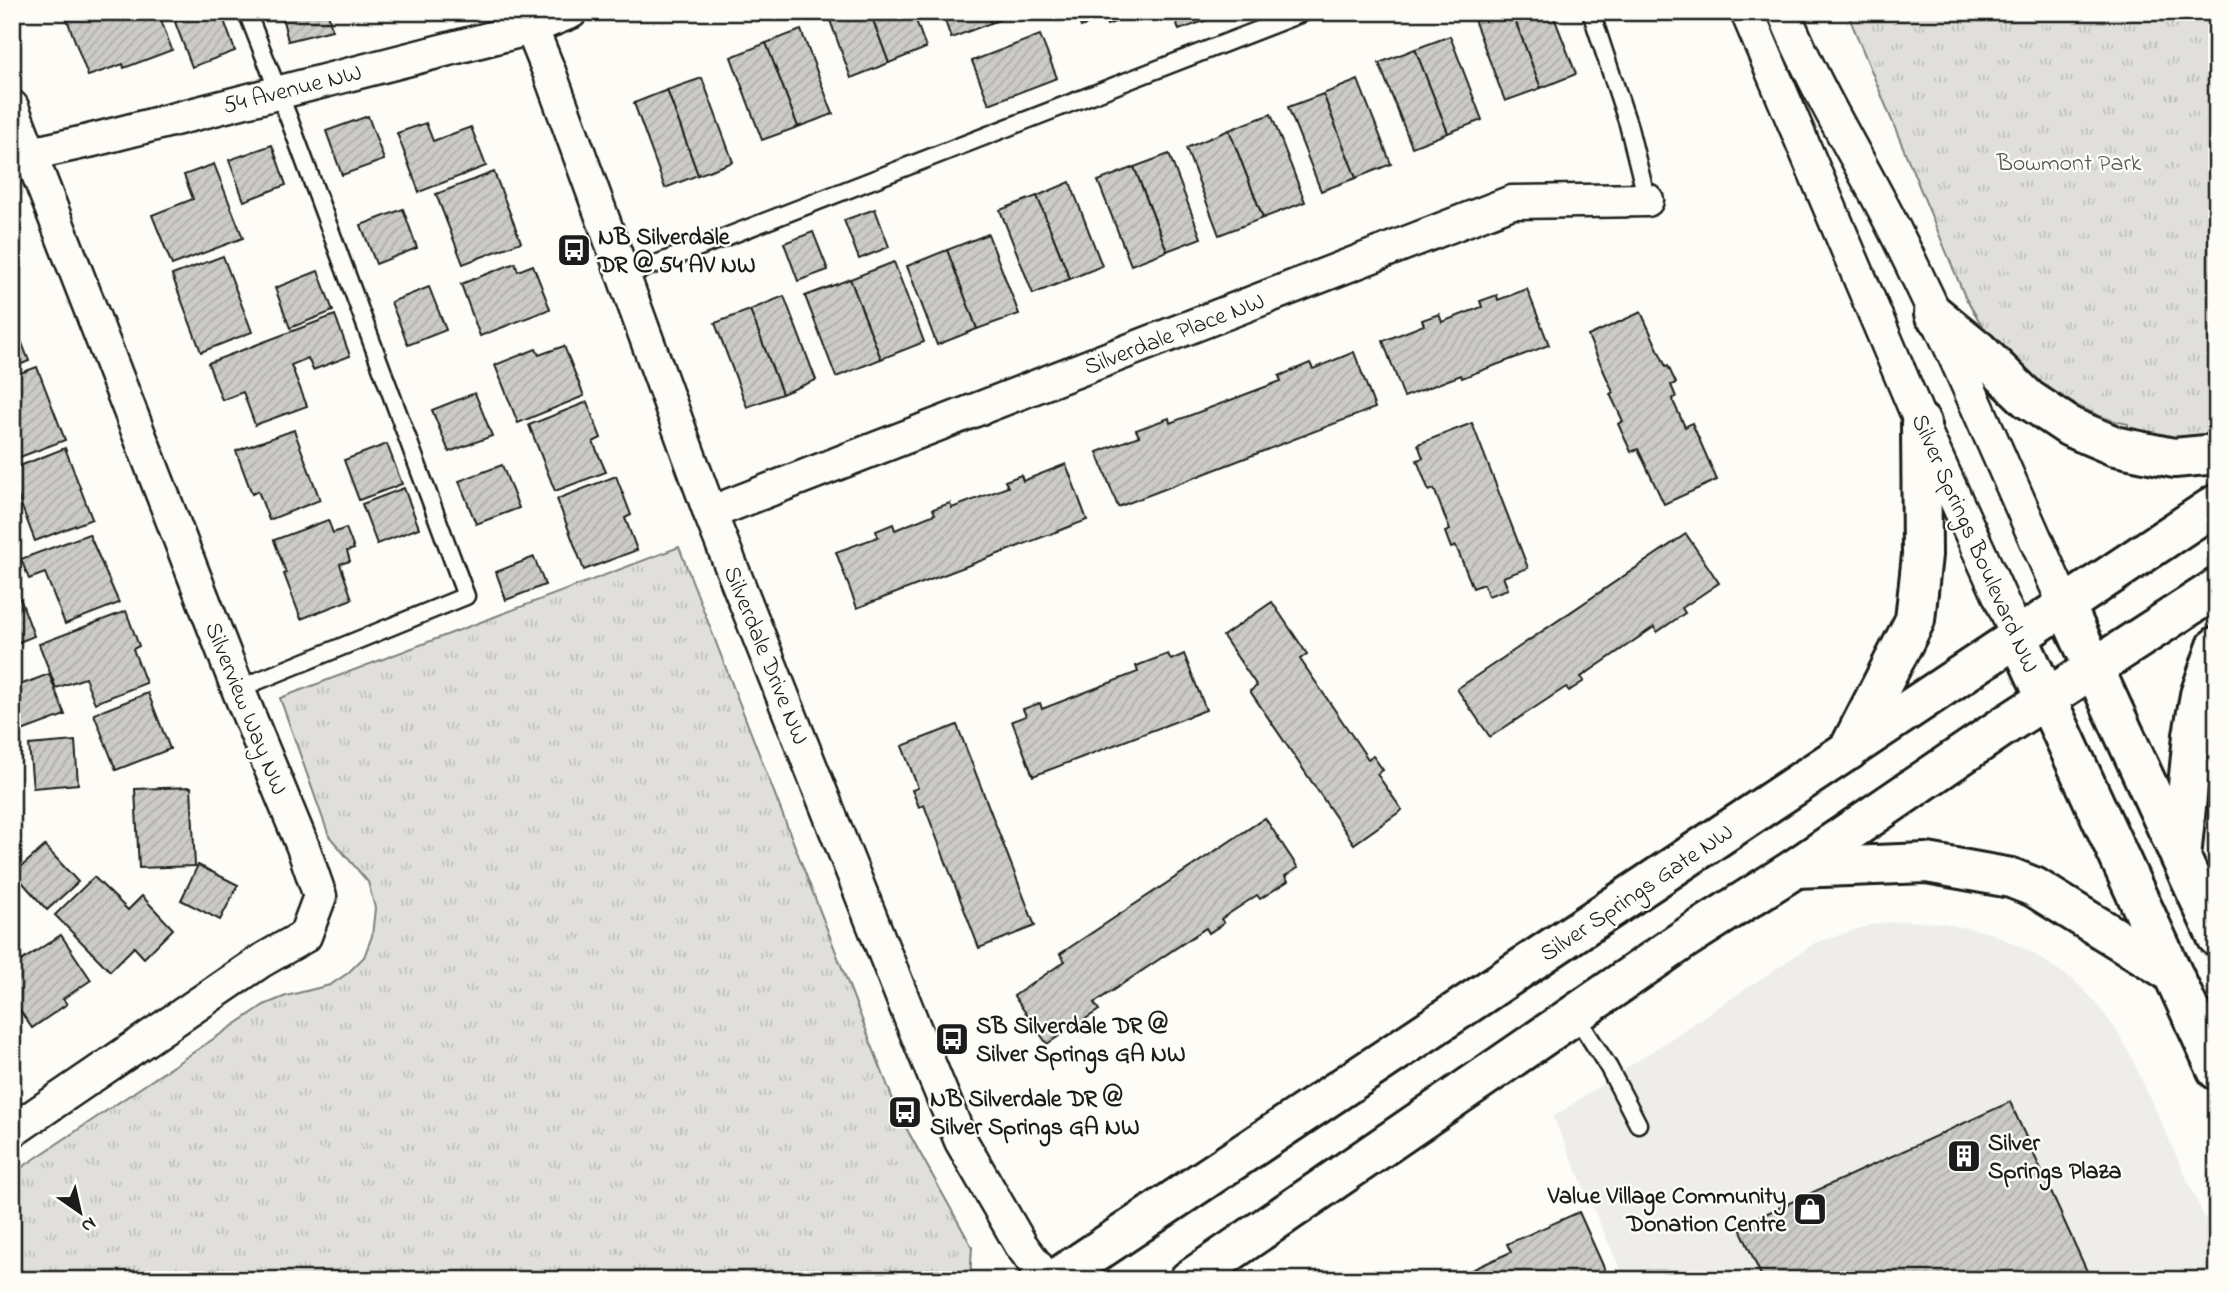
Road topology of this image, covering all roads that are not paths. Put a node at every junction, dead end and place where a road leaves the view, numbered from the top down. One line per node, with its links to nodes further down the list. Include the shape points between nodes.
1 (247, 12): 8 (lane)
2 (571, 12): 7 (street, 54 Avenue NW)
3 (1305, 12): 12 (lane)
4 (1591, 12): 11 (lane)
5 (1747, 12): 14 (street, Silver Springs Boulevard NW)
6 (1784, 12): 13 (street)
7 (528, 20): 8 (street, 54 Avenue NW); 12 (street, Silverdale Drive NW)
8 (279, 92): 10 (street, 54 Avenue NW); 23 (lane, via 466,596)
9 (12, 107): 10 (street, Silverview Way NW)
10 (21, 156): 23 (street, Silverview Way NW)
11 (1647, 200): 17 (street, Silverdale Place NW, via 1512,202)
12 (625, 276): 17 (street, Silverdale Drive NW)
13 (1934, 314): 15 (street, via 1978,349 2028,399 2070,427 2115,446 2174,458); 19 (street)
14 (1921, 423): 20 (street, Silver Springs Boulevard NW); 25 (street, via 1922,555 1915,620)
15 (2217, 454)
16 (2217, 504): 19 (street, Silver Springs Gate NW)
17 (710, 513): 34 (street, Silverdale Drive NW, via 961,1141 1021,1245)
18 (2217, 588): 22 (street)
19 (2065, 605): 20 (street, Silver Springs Gate NW); 22 (street)
20 (2018, 637): 24 (street, Silver Springs Boulevard NW); 25 (street, Silver Springs Gate NW)
21 (2217, 646): 26 (street, via 2200,695 2193,735)
22 (2094, 668): 24 (street); 26 (street)
23 (238, 689): 33 (street, Silverview Way NW, via 320,896 305,936 261,961)
24 (2047, 699): 27 (street); 29 (street, Silver Springs Boulevard NW)
25 (1848, 752): 35 (street, Silver Springs Gate NW)
26 (2181, 858): 28 (street)
27 (1796, 868): 29 (street, via 1927,863 2011,878 2034,887); 30 (street)
28 (2217, 937)
29 (2171, 972): 31 (street, Silver Springs Boulevard NW)
30 (1576, 1016): 32 (lane); 36 (street)
31 (2217, 1070)
32 (1638, 1124)
33 (12, 1131)
34 (1047, 1280)
35 (1054, 1280)
36 (1189, 1280)

